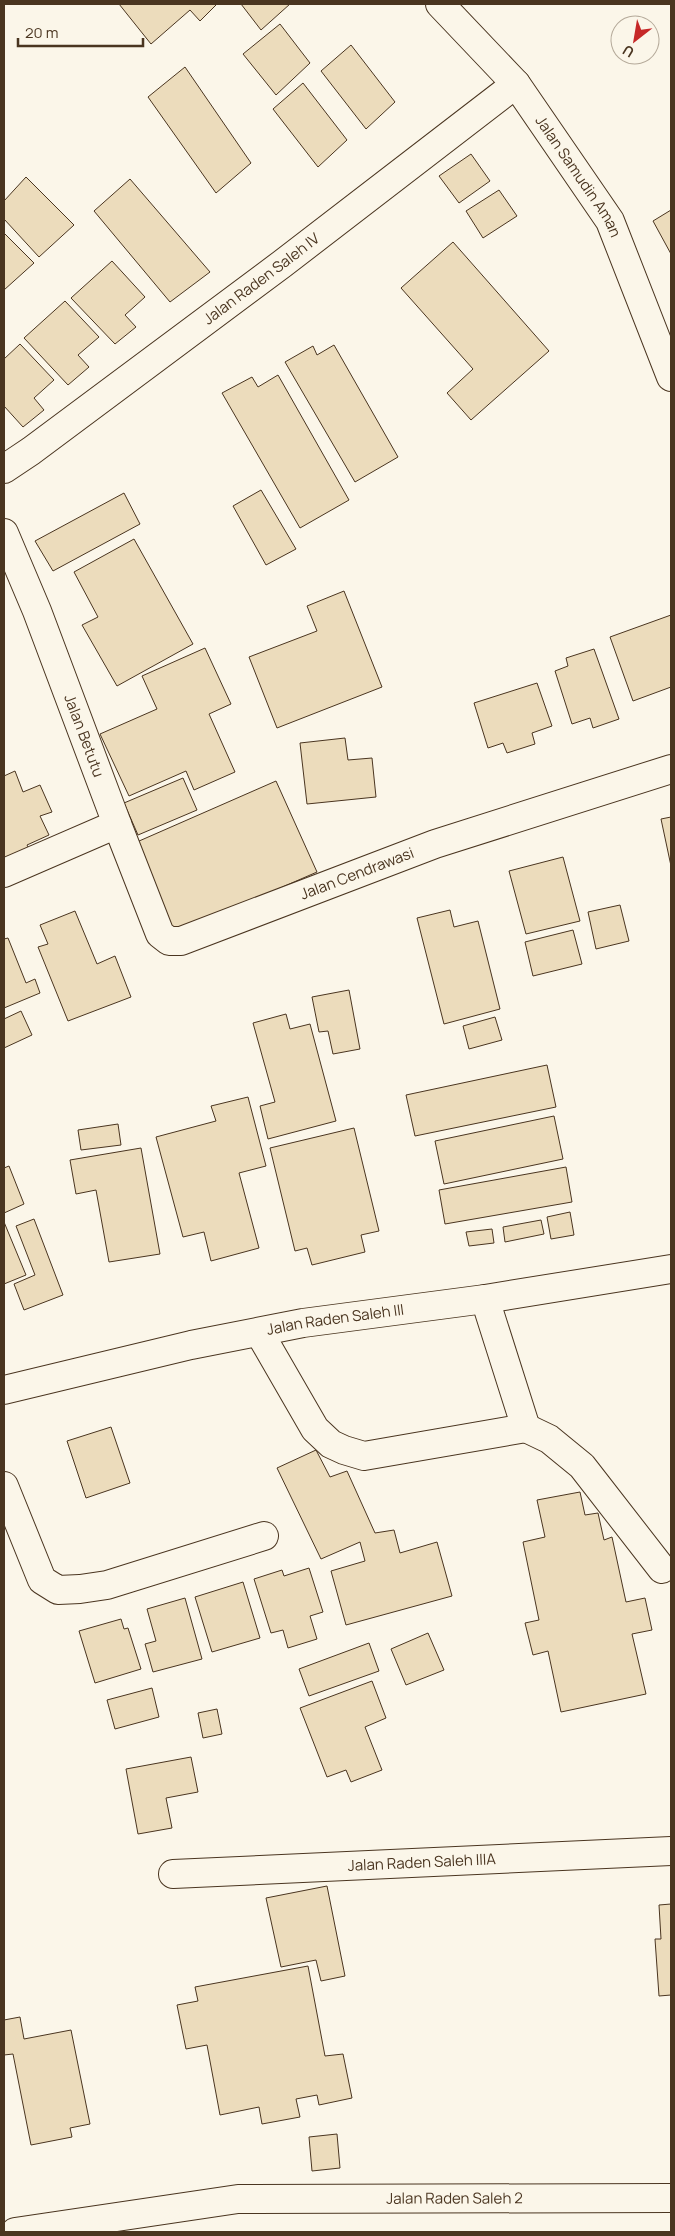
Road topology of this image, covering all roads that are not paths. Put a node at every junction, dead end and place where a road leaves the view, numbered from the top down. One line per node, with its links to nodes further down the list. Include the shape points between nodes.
1 (440, 4): 2 (street, Jalan Samudin Aman)
2 (516, 84): 3 (street, Jalan Samudin Aman, via 610,221); 4 (street, Jalan Raden Saleh IV, via 282,264)
3 (671, 377)
4 (4, 469)
5 (4, 533): 7 (street, Jalan Betutu, via 38,612)
6 (671, 769): 7 (street, Jalan Cendrawasi, via 435,844 181,941 169,942 160,934)
7 (117, 824): 8 (street)
8 (4, 873)
9 (671, 1269): 10 (street, Jalan Raden Saleh III)
10 (485, 1299): 11 (street, Jalan Raden Saleh III, via 302,1323); 13 (street)
11 (259, 1332): 12 (street, Jalan Raden Saleh III); 13 (street, via 315,1429 331,1444 344,1450 364,1456)
12 (4, 1390)
13 (526, 1428): 16 (street, via 549,1439 582,1466)
14 (4, 1486): 15 (street, via 42,1580 58,1590 107,1585)
15 (264, 1536)
16 (662, 1569)
17 (671, 1851): 18 (street, Jalan Raden Saleh IIIA)
18 (173, 1874)
19 (671, 2198): 20 (street, Jalan Raden Saleh 2, via 238,2198)
20 (15, 2232)

